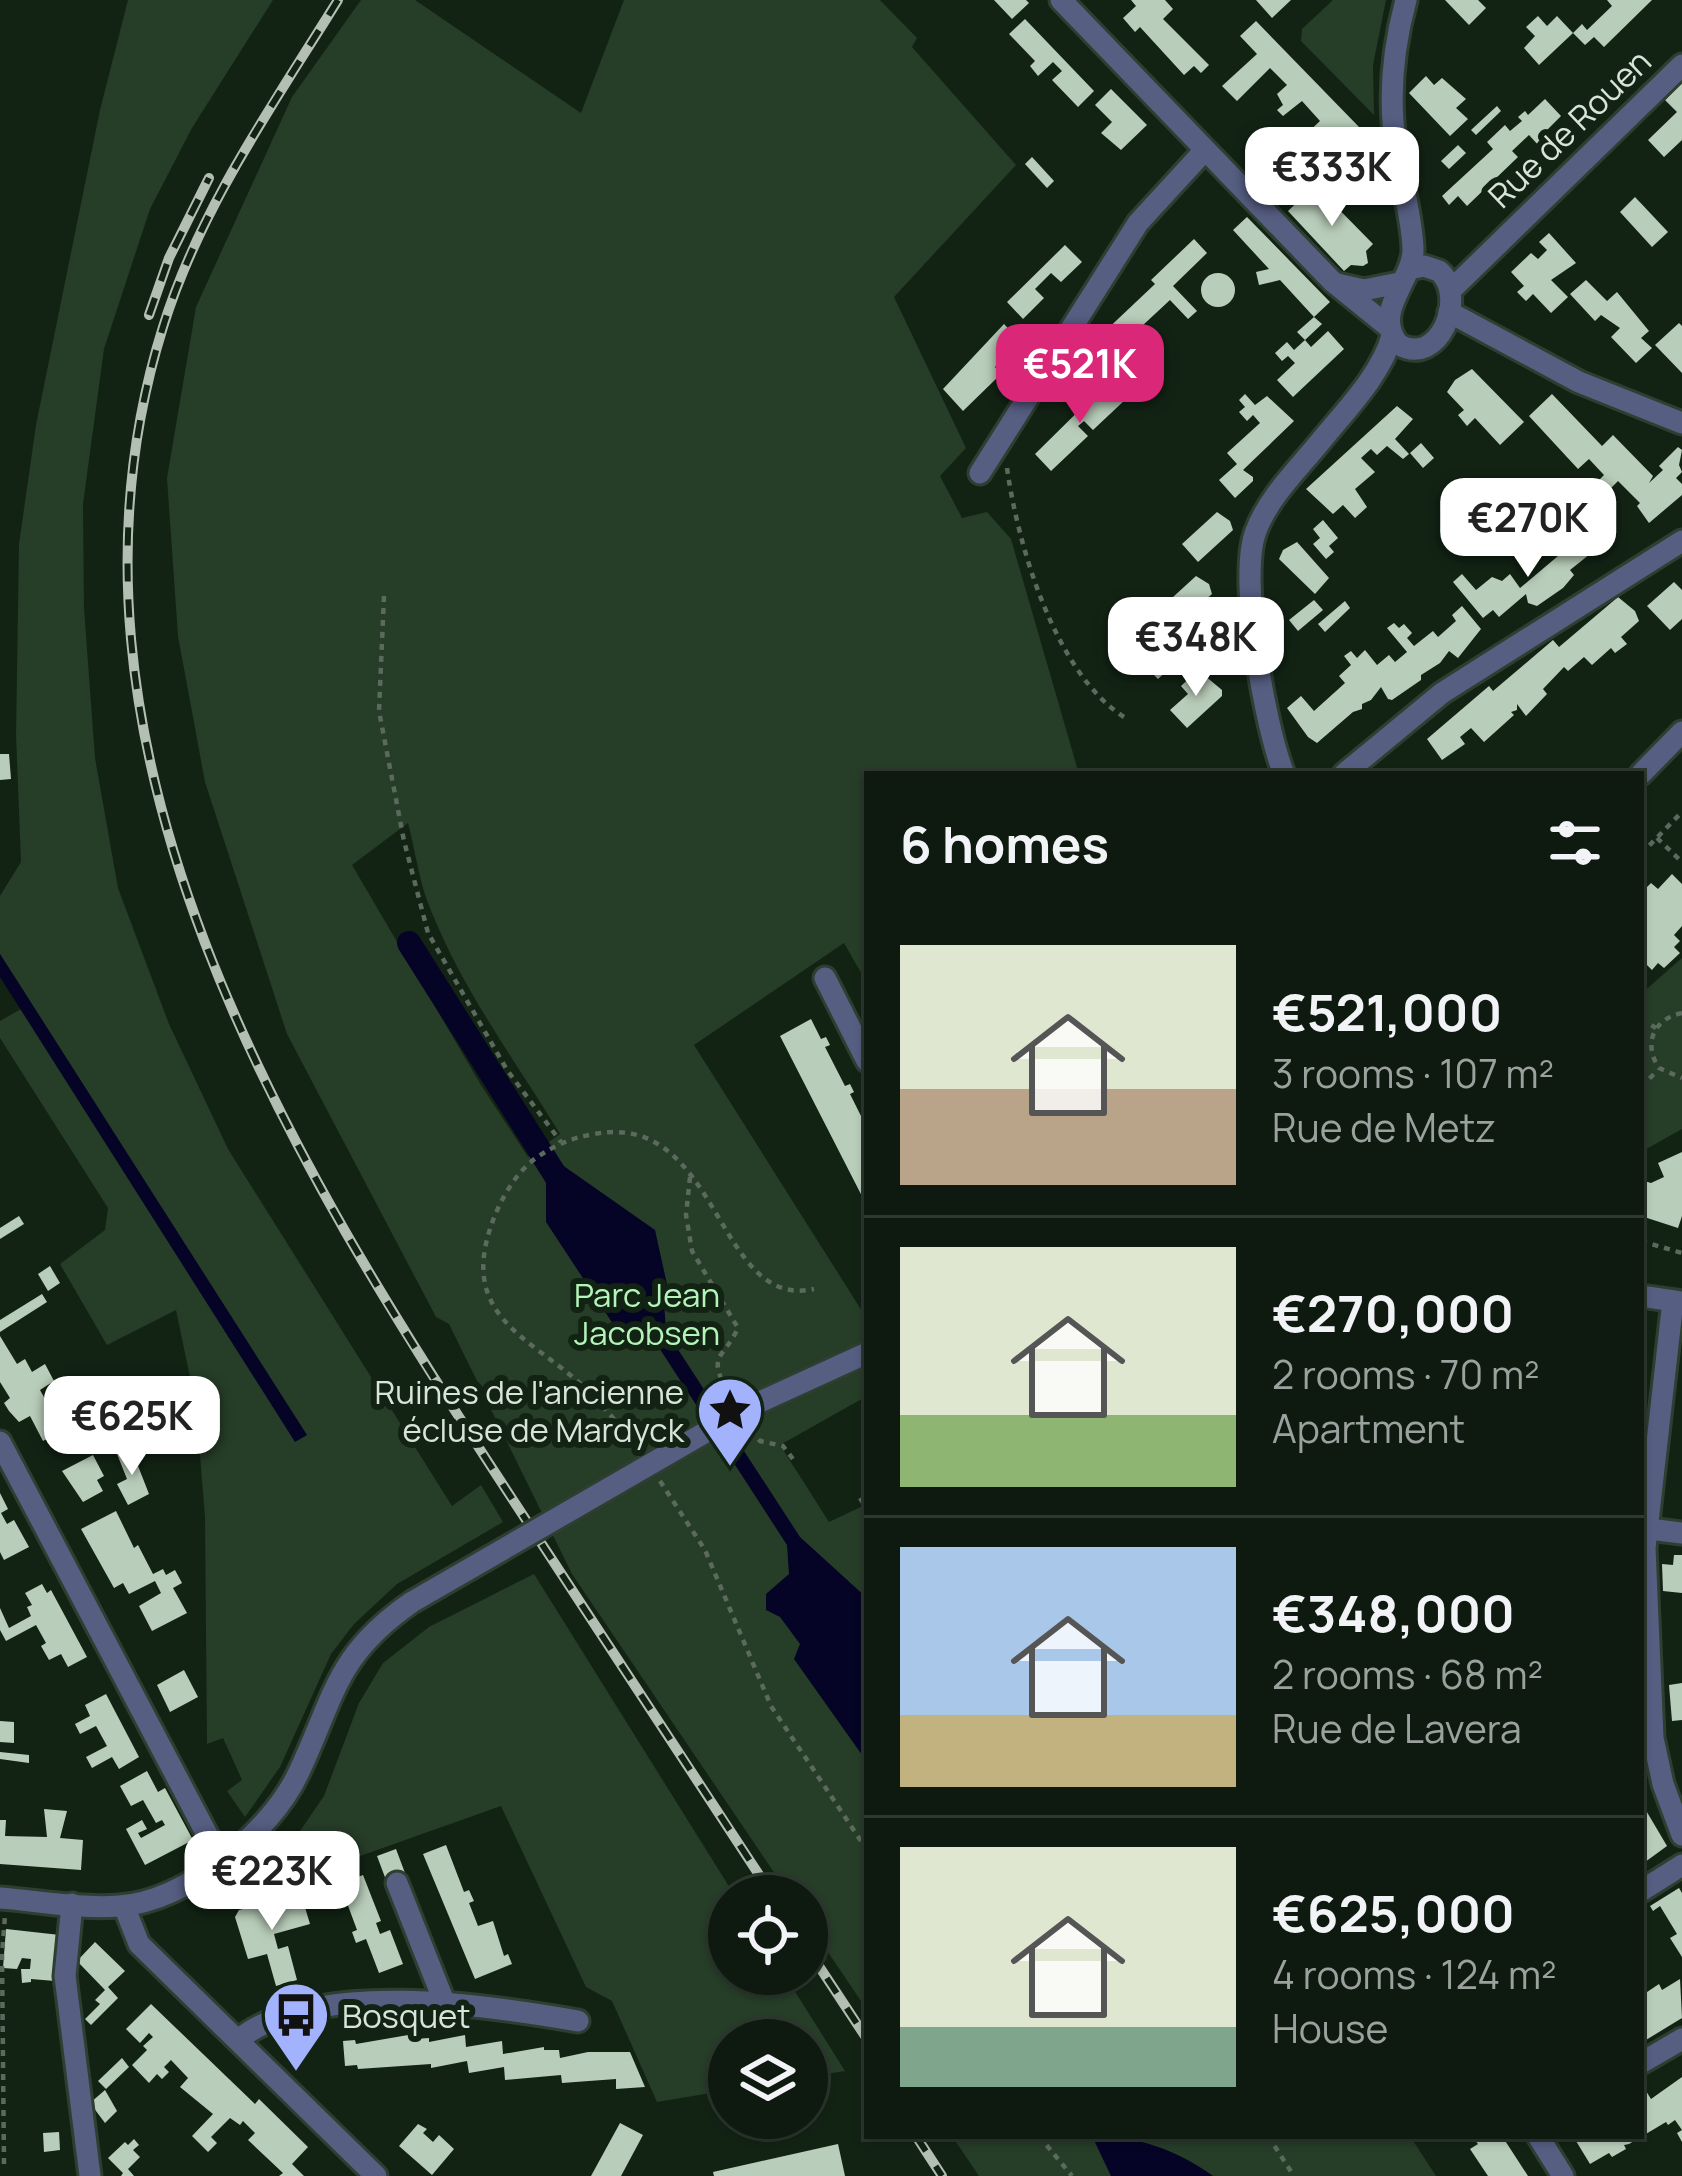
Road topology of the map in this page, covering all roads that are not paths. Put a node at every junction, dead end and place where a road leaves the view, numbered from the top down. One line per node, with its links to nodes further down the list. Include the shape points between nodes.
1 (1061, 0): 4 (street)
2 (1406, 0): 5 (street, via 1392,104 1413,245)
3 (1682, 64): 7 (street, Rue de Rouen)
4 (1205, 150): 6 (street); 10 (street, via 1138,223)
5 (1404, 276): 6 (street, via 1364,290); 7 (street, via 1435,269 1447,277); 8 (street)
6 (1331, 281): 8 (street)
7 (1450, 301): 8 (street, via 1428,348 1407,349); 9 (street, via 1596,390)
8 (1391, 332): 13 (street, via 1365,384 1269,506 1252,541 1248,583)
9 (1682, 423)
10 (980, 473)
11 (1682, 541): 14 (street, via 1442,693)
12 (1682, 732): 15 (street)
13 (1283, 771)
14 (1348, 771)
15 (1644, 771)
16 (825, 978): 17 (street)
17 (864, 1054)
18 (1644, 1296): 19 (street)
19 (1678, 1301): 22 (street)
20 (864, 1354): 29 (street, bridge, via 742,1408 388,1619 347,1663 289,1792 261,1830)
21 (0, 1442): 29 (street)
22 (1644, 1522)
23 (1644, 1528): 24 (street)
24 (1682, 1533)
25 (1644, 1554): 26 (street)
26 (1652, 1762): 27 (street); 28 (street)
27 (1682, 1765)
28 (1682, 1835)
29 (221, 1862): 35 (street)
30 (1682, 1864): 32 (street)
31 (397, 1883): 36 (street)
32 (1644, 1889)
33 (3, 1898): 34 (street)
34 (72, 1904): 35 (street); 42 (street, via 65,1976)
35 (124, 1906): 39 (street, via 139,1944)
36 (445, 2004): 37 (street); 39 (street, via 284,2014)
37 (578, 2021)
38 (1682, 2039): 40 (street)
39 (238, 2040): 43 (street)
40 (1644, 2061)
41 (1540, 2139): 44 (street)
42 (90, 2176)
43 (376, 2176)
44 (1563, 2176)

